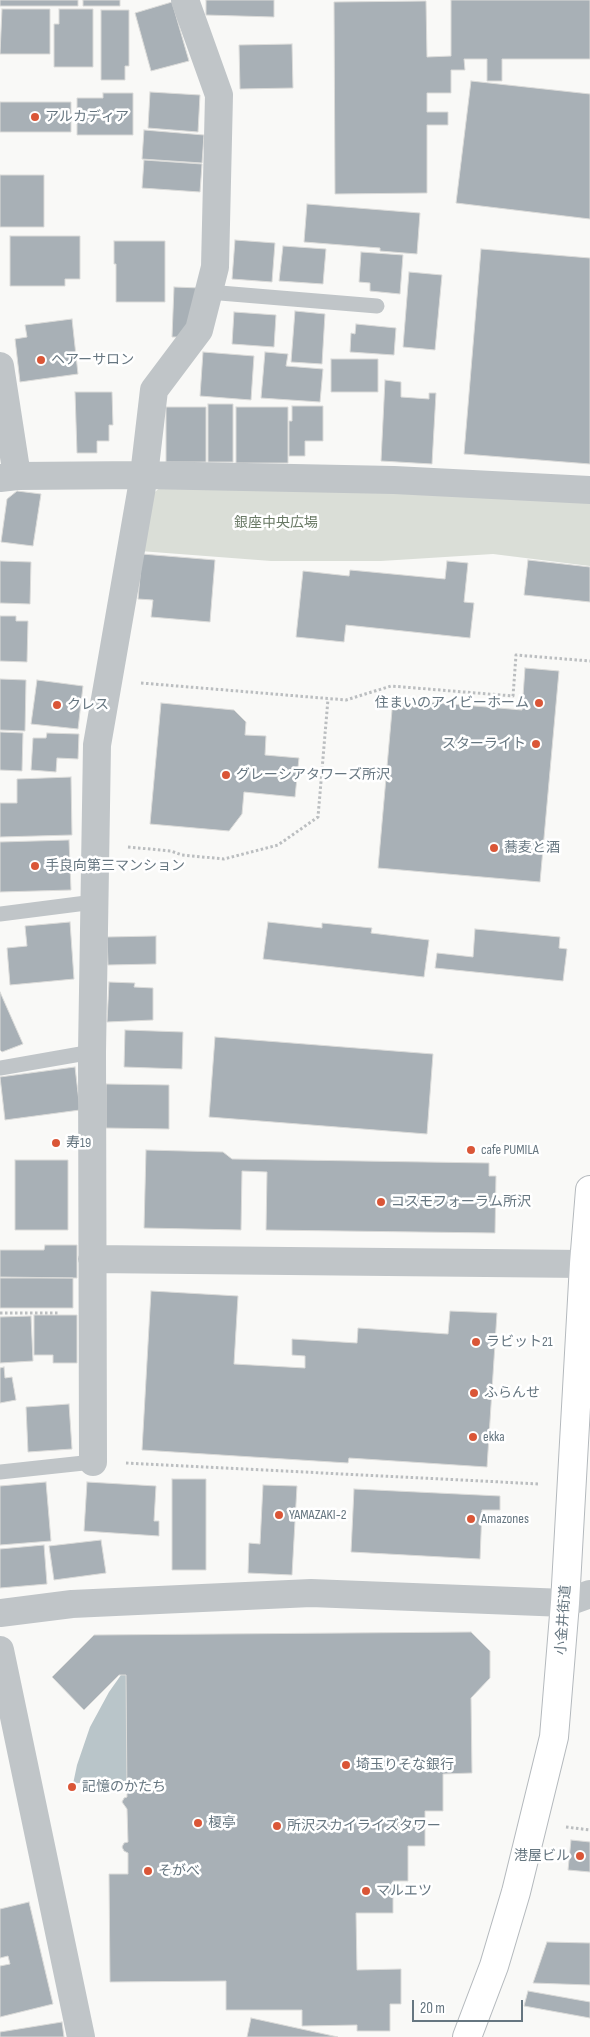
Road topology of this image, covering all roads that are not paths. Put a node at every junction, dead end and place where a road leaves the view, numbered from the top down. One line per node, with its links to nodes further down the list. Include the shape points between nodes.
1 (184, 0): 2 (street, via 220,95 214,267)
2 (208, 292): 3 (lane); 5 (street, via 199,330 154,390)
3 (377, 306)
4 (0, 366): 6 (street)
5 (144, 475): 6 (street); 7 (street, via 394,480); 8 (street, via 97,745)
6 (8, 477)
7 (590, 490)
8 (94, 902): 9 (lane); 10 (street)
9 (0, 914)
10 (92, 1052): 11 (lane); 13 (street)
11 (0, 1068)
12 (590, 1190): 14 (main road, 小金井街道)
13 (92, 1259): 14 (street); 15 (street)
14 (584, 1264): 17 (main road, 小金井街道)
15 (93, 1462): 16 (lane)
16 (0, 1472)
17 (578, 1598): 18 (street, via 311,1593 72,1604); 21 (main road, 小金井街道, via 554,1737 516,1892 494,1966)
18 (0, 1613)
19 (0, 1650): 20 (street)
20 (81, 2037)
21 (467, 2037)

